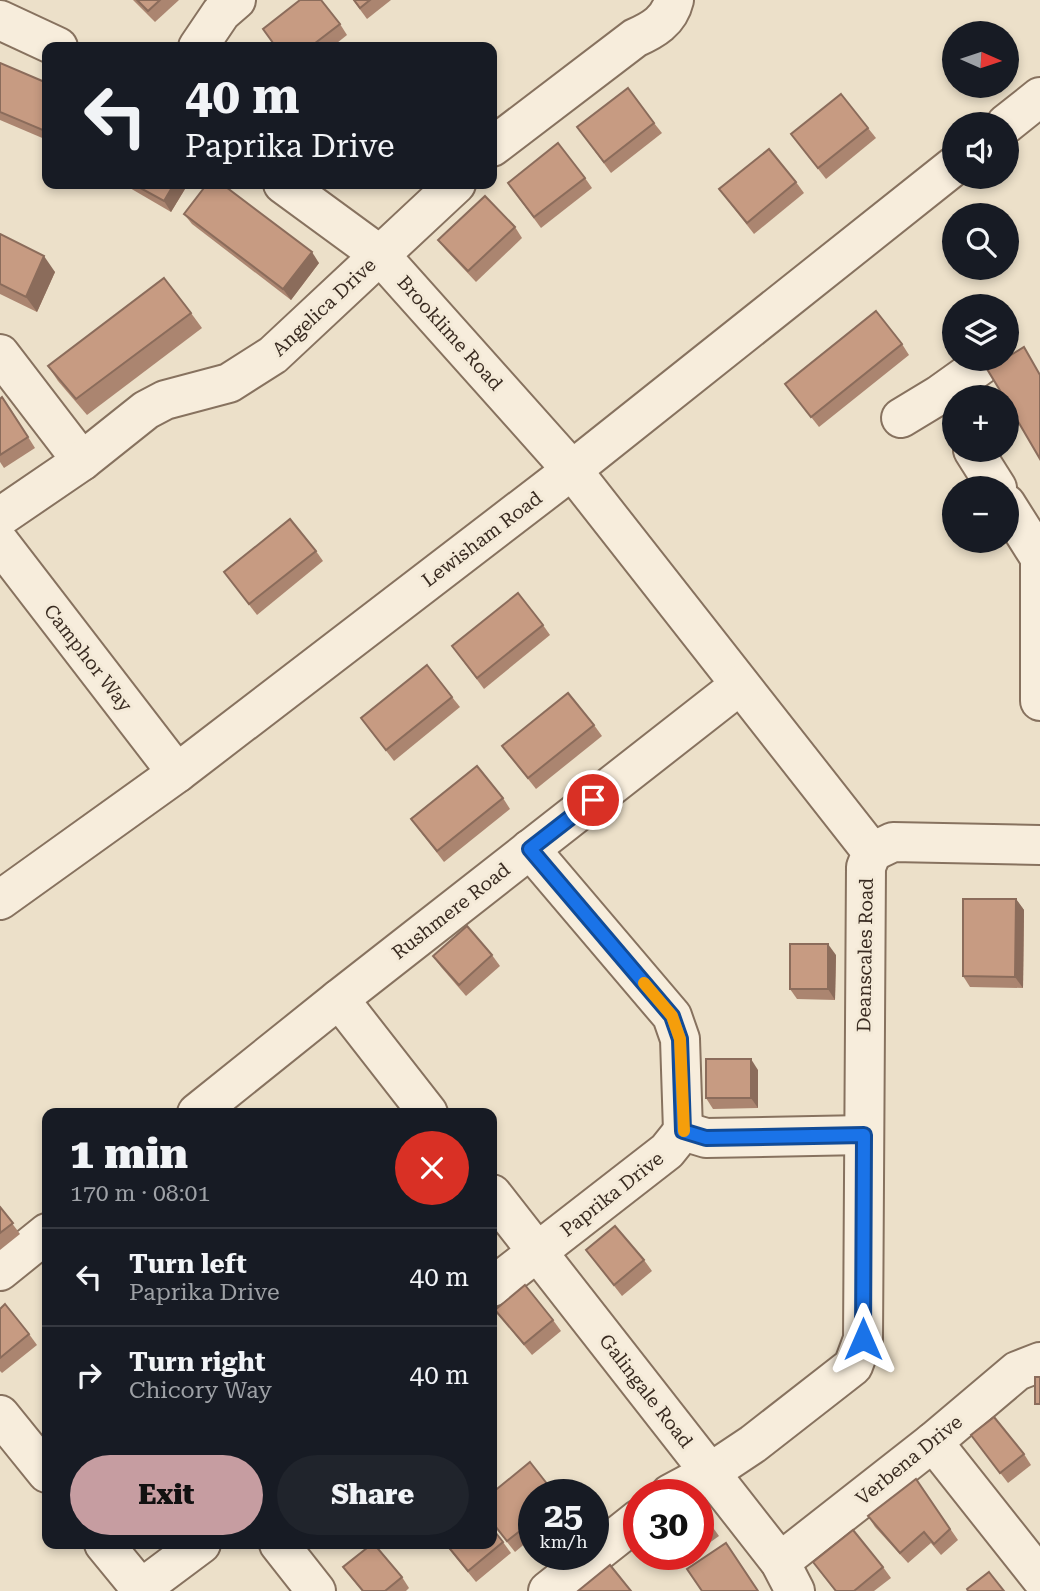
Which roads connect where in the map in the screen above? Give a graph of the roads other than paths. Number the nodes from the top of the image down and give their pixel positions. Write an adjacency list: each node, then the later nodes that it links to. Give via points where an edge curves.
1 (236, 0): 5 (street)
2 (674, 0): 8 (street, via 657,29 635,38)
3 (0, 20): 4 (street)
4 (47, 42)
5 (201, 42)
6 (1040, 97): 7 (street)
7 (1019, 114)
8 (497, 143)
9 (942, 176): 19 (street, Lewisham Road)
10 (290, 189): 12 (street, Brooklime Road)
11 (451, 189): 12 (street, Angelica Drive)
12 (380, 255): 18 (street, Angelica Drive, via 273,355 229,383 165,400 146,410); 19 (street, Brooklime Road)
13 (0, 354): 18 (street)
14 (976, 371): 15 (street)
15 (964, 385)
16 (942, 407): 17 (street)
17 (901, 418)
18 (82, 461): 20 (street, Angelica Drive)
19 (572, 470): 23 (street, Deanscales Road); 25 (street, Lewisham Road)
20 (0, 517)
21 (1019, 525): 24 (street, via 1040,558)
22 (0, 543): 25 (street, Camphor Way)
23 (740, 685): 27 (street, Rushmere Road); 28 (street, Deanscales Road)
24 (1040, 701)
25 (177, 773): 29 (street, Lewisham Road)
26 (1040, 845): 28 (street, via 893,842)
27 (530, 849): 30 (street, Rushmere Road); 33 (street, via 672,1016 680,1039)
28 (872, 852): 34 (street, Deanscales Road, via 866,867)
29 (0, 900)
30 (339, 999): 31 (street, Rushmere Road); 32 (street)
31 (203, 1108)
32 (424, 1108)
33 (683, 1131): 34 (street, via 706,1138); 37 (street, Paprika Drive, via 667,1152)
34 (864, 1135): 44 (street, Deanscales Road, via 863,1339 853,1366)
35 (497, 1200): 37 (street, Galingale Road)
36 (42, 1237): 38 (street)
37 (537, 1252): 39 (street, Paprika Drive); 44 (street, Galingale Road)
38 (0, 1271)
39 (497, 1283)
40 (1040, 1362): 42 (street, Verbena Drive, via 1017,1371)
41 (0, 1415): 43 (street)
42 (933, 1442): 50 (street, Verbena Drive); 51 (street)
43 (42, 1467)
44 (711, 1472): 45 (street, Deanscales Road); 50 (street, Galingale Road)
45 (698, 1479)
46 (623, 1532): 54 (street)
47 (108, 1549): 52 (street)
48 (194, 1549): 52 (street)
49 (283, 1549): 53 (street)
50 (788, 1576)
51 (1040, 1577)
52 (139, 1590)
53 (316, 1591)
54 (548, 1591)

